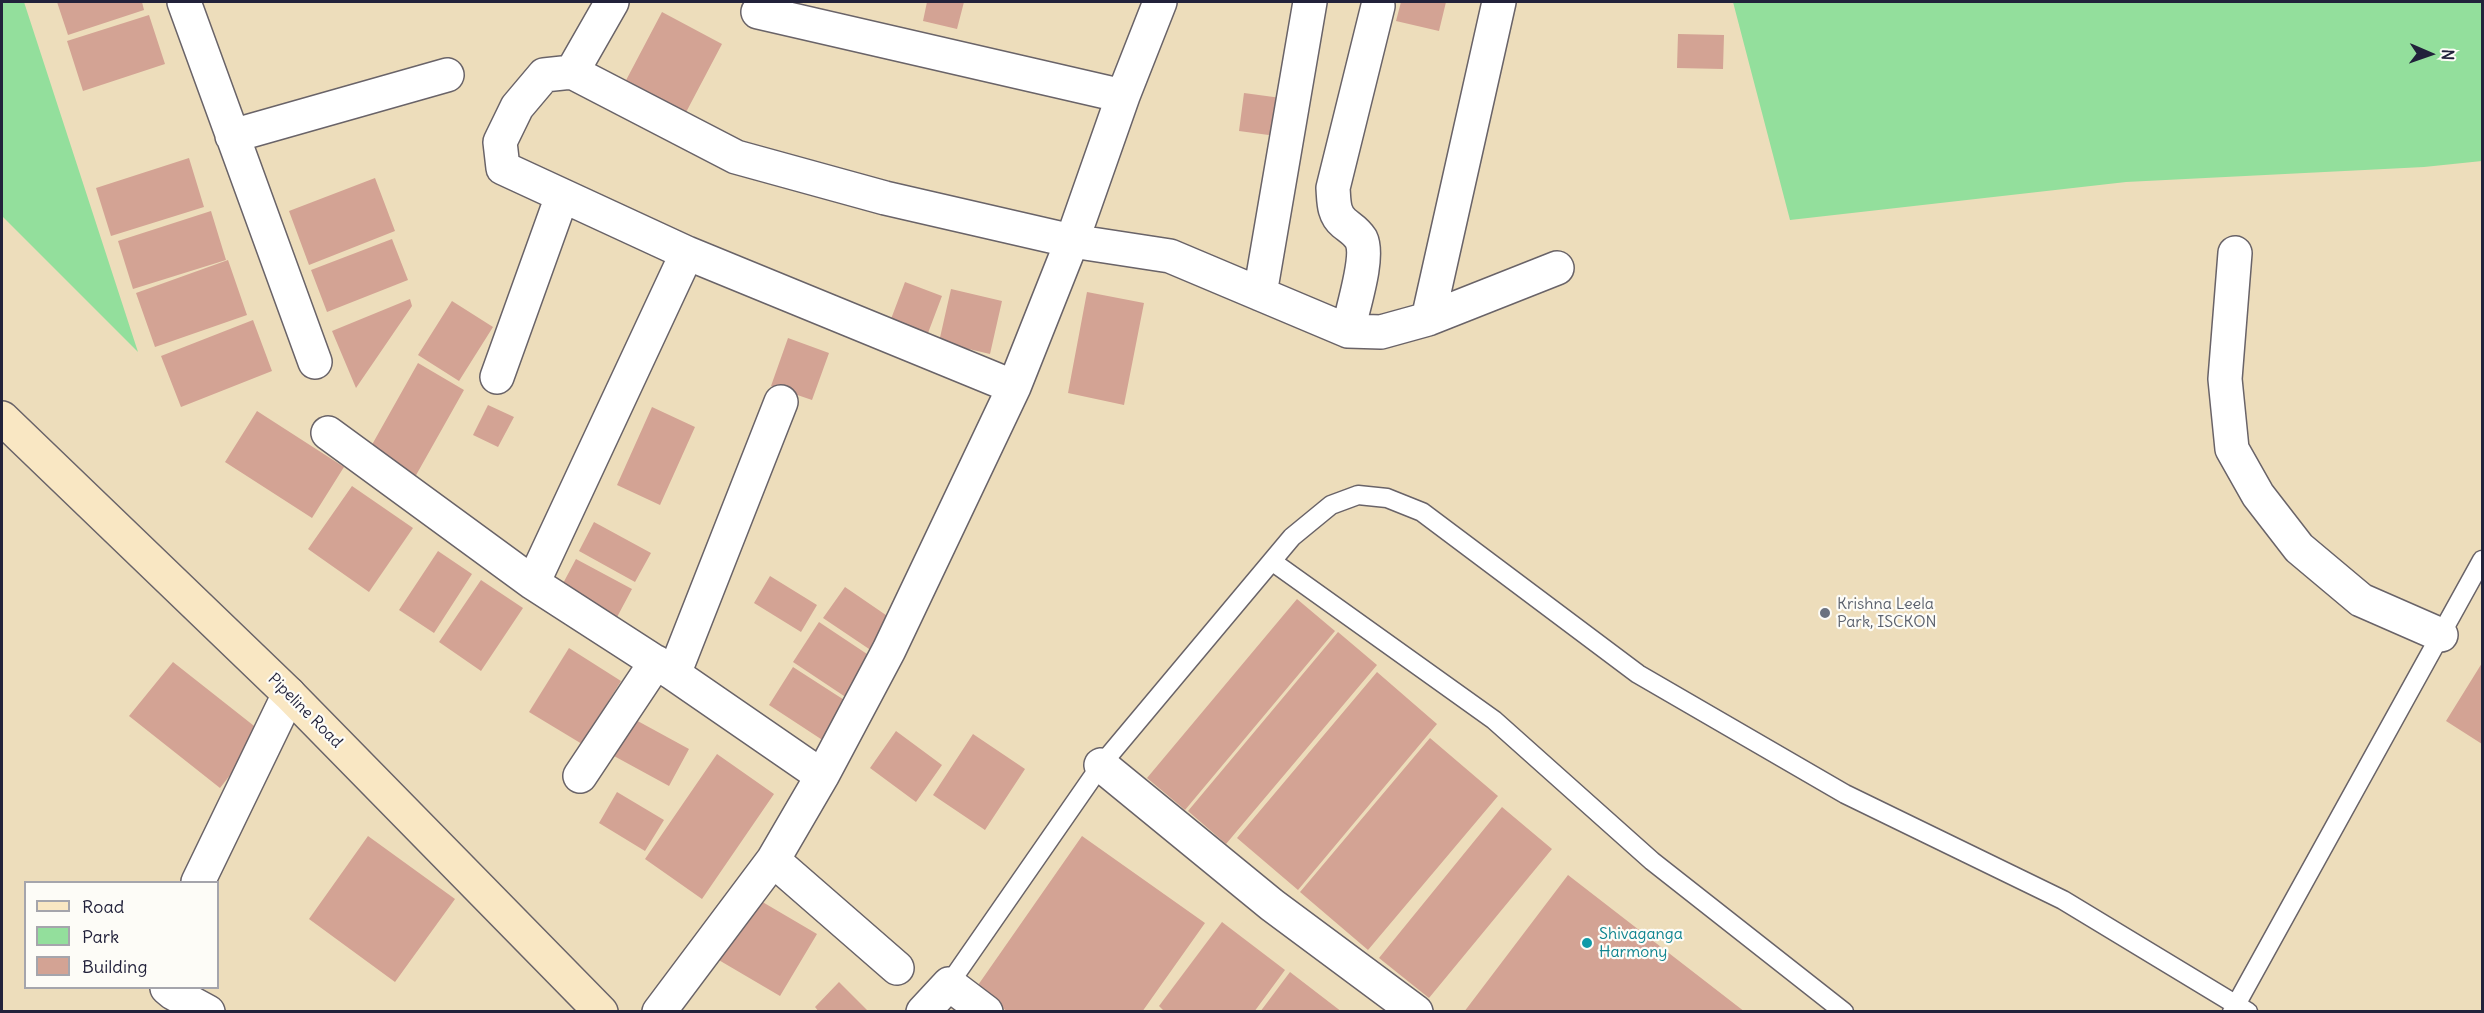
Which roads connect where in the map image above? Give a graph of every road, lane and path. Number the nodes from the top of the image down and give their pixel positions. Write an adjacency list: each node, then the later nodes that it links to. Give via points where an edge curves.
1 (184, 2): 11 (street)
2 (612, 2): 8 (street)
3 (1160, 2): 10 (street)
4 (1310, 2): 17 (street)
5 (1499, 2): 18 (street)
6 (1378, 6): 19 (street, via 1333,188 1334,209 1362,241 1364,256)
7 (758, 12): 10 (street)
8 (572, 72): 12 (street, via 544,75 517,107 500,142 503,168); 13 (street, via 736,157 885,198)
9 (447, 75): 11 (street)
10 (1123, 96): 13 (street)
11 (232, 136): 20 (street)
12 (562, 196): 14 (street); 21 (street)
13 (1072, 241): 17 (street, via 1170,256); 22 (street)
14 (687, 253): 22 (street); 28 (street)
15 (2235, 253): 29 (street, via 2225,379 2232,449 2258,495 2300,548 2361,600)
16 (1557, 268): 18 (street)
17 (1260, 294): 19 (street)
18 (1428, 319): 19 (street, via 1381,332)
19 (1348, 331)
20 (315, 362)
21 (497, 377)
22 (1014, 387): 33 (street, via 889,650)
23 (781, 402): 30 (street)
24 (2, 418): 31 (street, Pipeline Road)
25 (328, 433): 28 (street)
26 (2482, 560): 29 (lane)
27 (1273, 562): 32 (lane); 40 (lane, via 1292,537 1331,505 1358,495 1387,498 1422,512 1638,674 1845,794 2063,900); 47 (lane, via 1494,720 1652,861)
28 (533, 583): 30 (street)
29 (2441, 635): 40 (lane)
30 (665, 668): 33 (street); 34 (street)
31 (289, 694): 36 (street); 42 (street, Pipeline Road)
32 (1101, 765): 38 (lane); 46 (street, via 1272,905)
33 (822, 776): 35 (street)
34 (580, 777)
35 (773, 860): 37 (street); 43 (street)
36 (198, 881)
37 (897, 968)
38 (949, 984): 44 (street); 45 (street)
39 (169, 989): 41 (street)
40 (2238, 1009)
41 (208, 1011)
42 (601, 1011)
43 (659, 1011)
44 (923, 1011)
45 (986, 1011)
46 (1416, 1011)
47 (1844, 1011)

